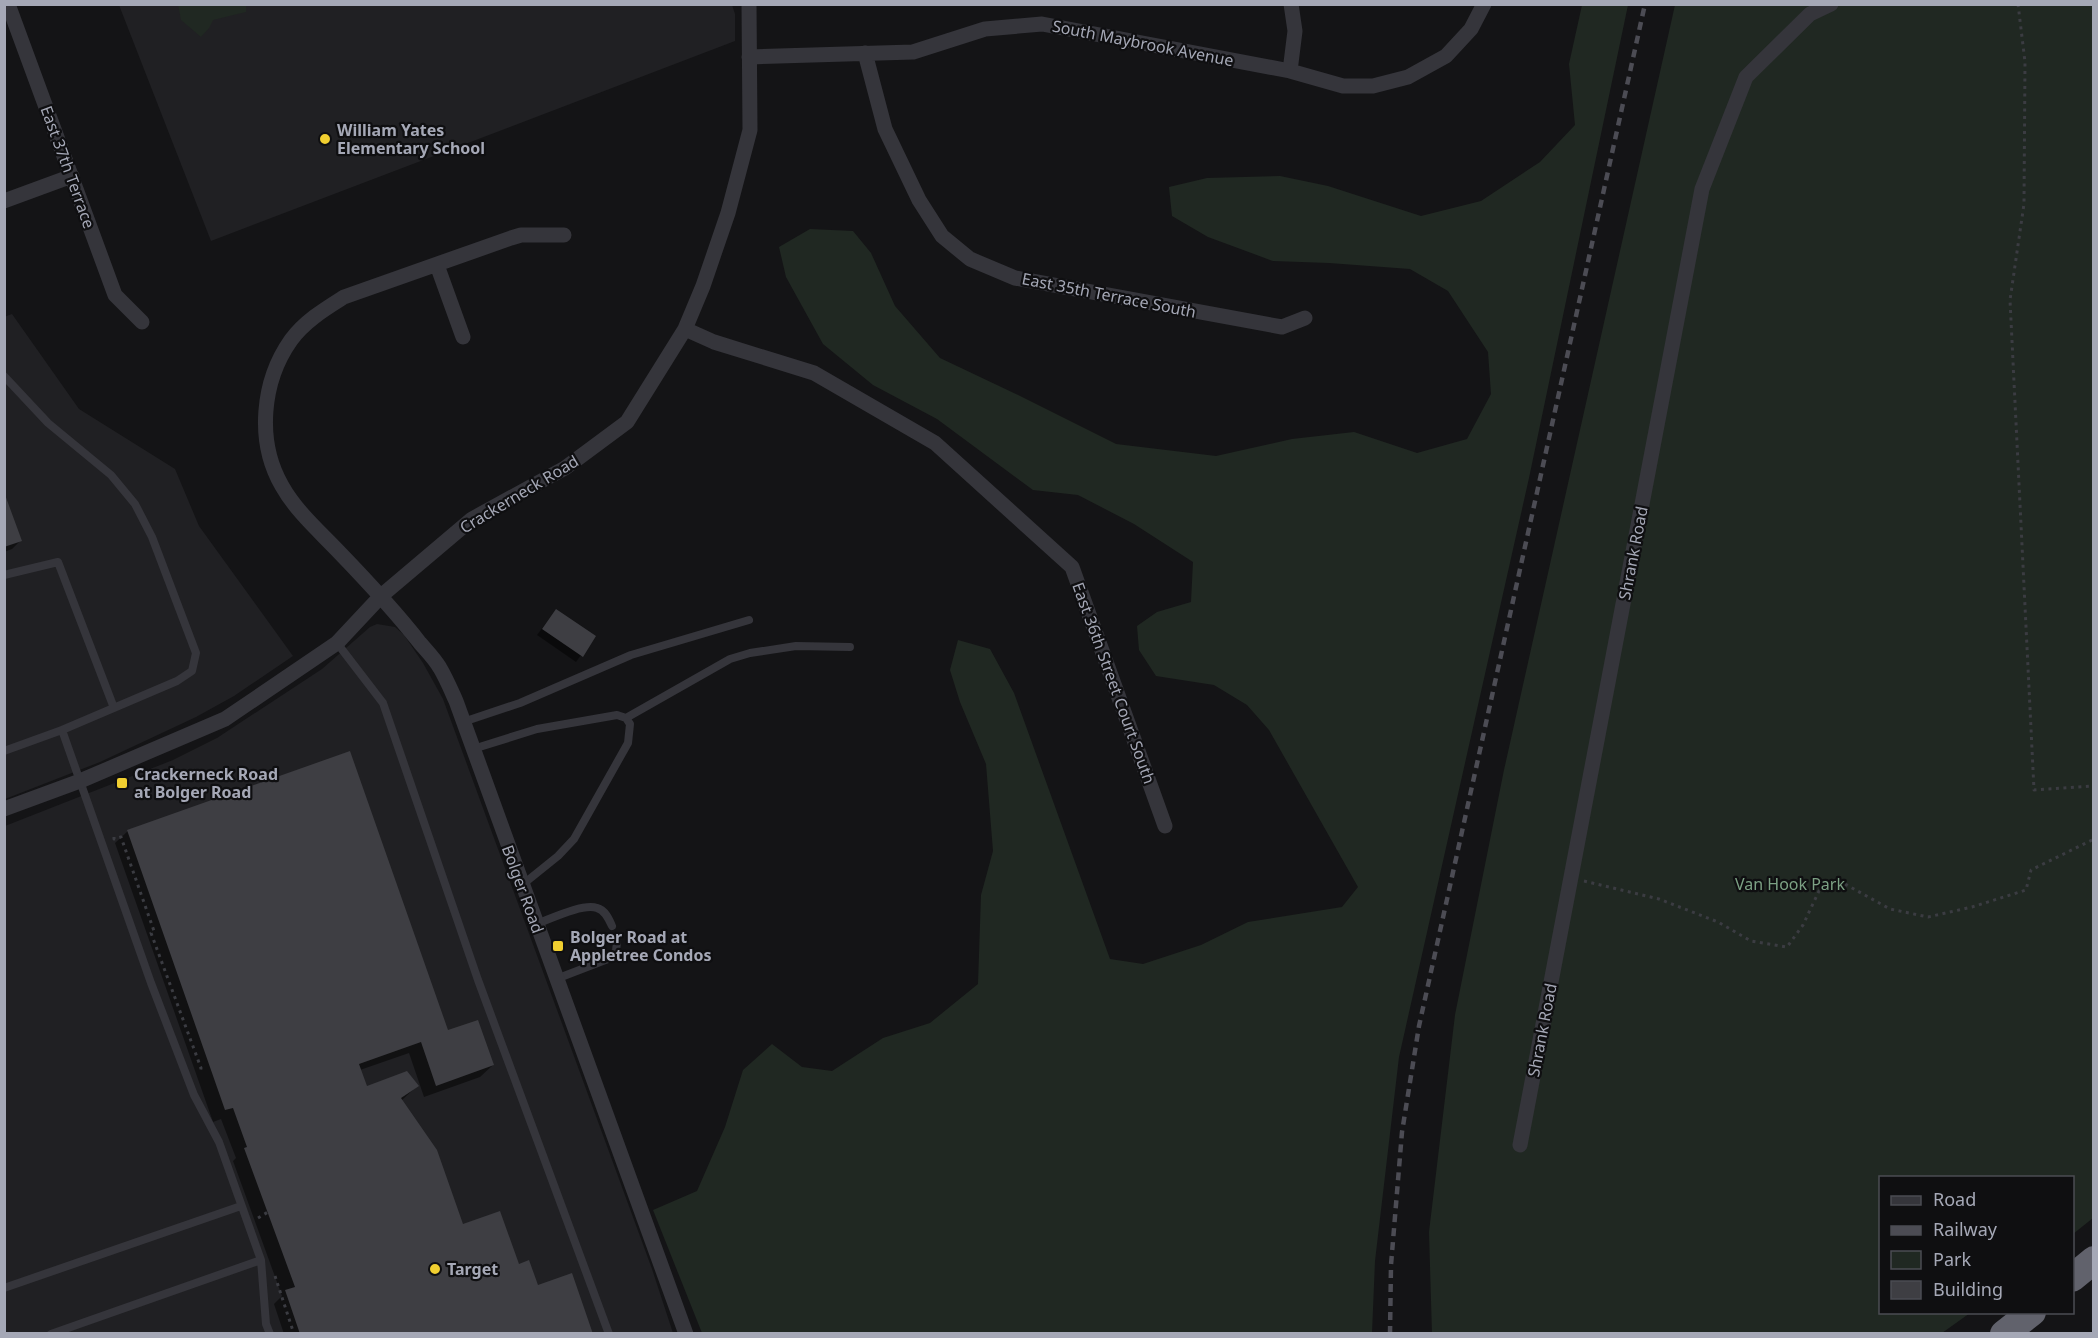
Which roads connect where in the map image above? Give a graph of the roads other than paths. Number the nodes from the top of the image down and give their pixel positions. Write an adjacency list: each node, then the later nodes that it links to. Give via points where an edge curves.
1 (8, 4): 9 (street, East 37th Terrace)
2 (749, 4): 7 (street, Crackerneck Road)
3 (1291, 4): 8 (street, via 1295,31)
4 (1484, 4): 8 (street, South Maybrook Avenue, via 1471,29 1446,56 1408,77 1373,86 1343,86)
5 (1832, 4): 37 (street, Shrank Road, via 1810,14 1746,77 1702,189)
6 (865, 53): 7 (street, South Maybrook Avenue); 8 (street, South Maybrook Avenue, via 913,52 985,29 1042,24); 13 (street, East 35th Terrace South, via 885,129 919,200 942,236 969,259 1016,278 1282,327)
7 (749, 57): 15 (street, Crackerneck Road, via 750,130 728,213)
8 (1290, 71)
9 (72, 176): 10 (street); 14 (street, East 37th Terrace, via 115,295)
10 (4, 201)
11 (564, 235): 12 (street, Bolger Road, via 521,235)
12 (437, 265): 16 (street); 19 (street, Bolger Road, via 344,297 322,311 292,338 268,386 267,442 281,485 296,507)
13 (1305, 318)
14 (142, 322)
15 (685, 329): 19 (street, Crackerneck Road, via 627,422 565,468 472,519); 31 (street, East 36th Street Court South, via 814,373 935,443 1072,567)
16 (463, 337)
17 (4, 376): 23 (lane, via 48,423 111,475 135,504 152,537 196,653 192,671)
18 (4, 575): 23 (lane, via 58,562)
19 (381, 596): 21 (street, Crackerneck Road); 25 (street, Bolger Road, via 440,668)
20 (749, 620): 25 (lane, via 631,655 520,703)
21 (337, 643): 29 (street, Crackerneck Road, via 225,719); 46 (lane, via 383,703 478,980)
22 (850, 647): 24 (lane, via 796,646 730,658)
23 (114, 708): 26 (lane)
24 (626, 718): 27 (lane, via 617,715 537,729); 32 (lane, via 630,724 628,743 574,839)
25 (463, 722): 27 (street, Bolger Road)
26 (62, 730): 28 (lane); 29 (lane)
27 (473, 749): 32 (street, Bolger Road)
28 (4, 751)
29 (80, 781): 30 (street, Crackerneck Road); 38 (lane, via 184,1069 219,1142)
30 (4, 809)
31 (1165, 826)
32 (522, 885): 33 (street, Bolger Road)
33 (536, 924): 34 (lane, via 584,907 598,908); 36 (street, Bolger Road)
34 (612, 926)
35 (617, 942): 36 (lane, via 616,951 608,959)
36 (556, 979): 47 (street, Bolger Road)
37 (1520, 1145)
38 (242, 1206): 39 (lane); 42 (lane)
39 (261, 1260): 44 (lane); 45 (lane)
40 (2094, 1260): 41 (highway)
41 (2074, 1277)
42 (4, 1288)
43 (2029, 1314): 48 (highway)
44 (51, 1334)
45 (270, 1334)
46 (609, 1334)
47 (686, 1334)
48 (2004, 1334)

